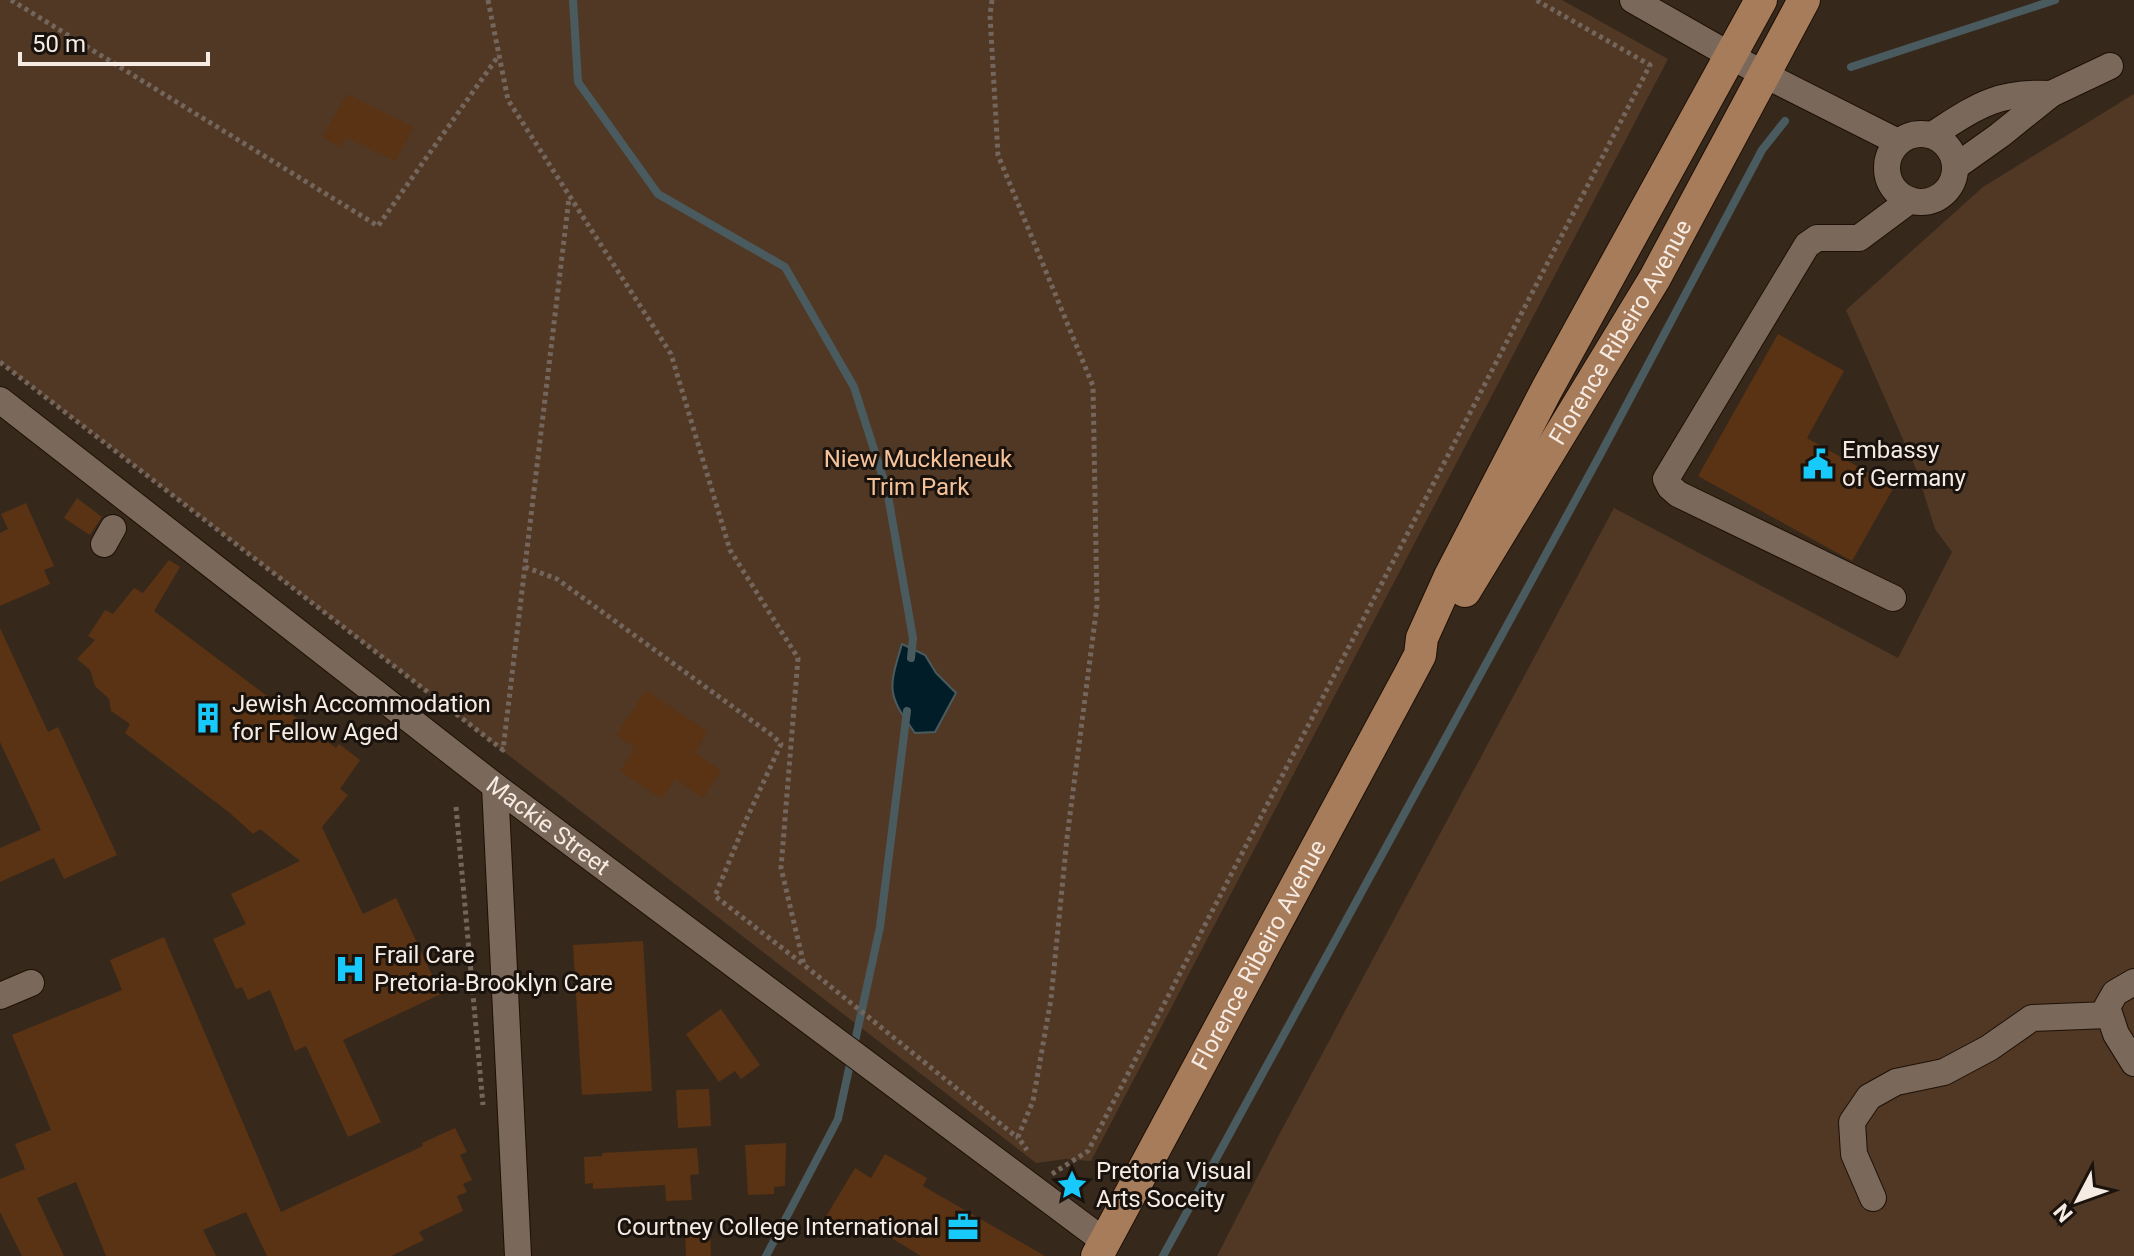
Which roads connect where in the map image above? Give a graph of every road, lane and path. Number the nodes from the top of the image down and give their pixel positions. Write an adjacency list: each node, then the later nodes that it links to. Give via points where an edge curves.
1 (11, 0): 8 (path, via 378,226)
2 (488, 0): 8 (path)
3 (992, 0): 32 (path, via 998,155 1093,386 1097,605 1051,999 1033,1101)
4 (1536, 0): 35 (path, via 1650,65 1088,1151)
5 (1633, 0): 9 (street)
6 (1761, 0): 9 (main road, Florence Ribeiro Avenue)
7 (1804, 0): 11 (main road, Florence Ribeiro Avenue)
8 (499, 55): 16 (path, via 508,100)
9 (1731, 55): 11 (street); 22 (main road, Florence Ribeiro Avenue, via 1540,402 1450,576 1422,638)
10 (2110, 66): 12 (street)
11 (1763, 74): 14 (street); 22 (main road, Florence Ribeiro Avenue, via 1655,278 1455,609)
12 (2051, 94): 13 (street, via 2023,92 1986,101); 15 (street)
13 (1932, 135): 14 (street); 15 (street, via 1950,150)
14 (1898, 142): 17 (street, via 1887,162 1888,174 1899,194)
15 (1955, 167): 17 (street, via 1943,193 1933,200)
16 (569, 197): 20 (path); 25 (path, via 671,354 730,550 798,658 781,868)
17 (1910, 200): 21 (street, via 1859,238 1817,238 1807,245 1666,479 1678,494)
18 (0, 362): 20 (path, via 503,750)
19 (0, 400): 23 (street, Mackie Street)
20 (525, 567): 25 (path, via 564,584 781,744 715,896)
21 (1893, 598)
22 (1420, 655): 37 (main road, Florence Ribeiro Avenue)
23 (495, 786): 37 (street, Mackie Street); 38 (street)
24 (456, 807): 31 (path)
25 (804, 965): 32 (path)
26 (2134, 982): 29 (street, via 2109,1000)
27 (31, 983): 28 (street)
28 (0, 996)
29 (2108, 1015): 30 (street); 36 (street, via 2032,1018 1944,1072 1896,1082 1869,1097 1852,1122 1854,1154)
30 (2134, 1063)
31 (484, 1117)
32 (1018, 1137): 33 (path); 34 (path)
33 (1014, 1147)
34 (1032, 1158)
35 (1045, 1179)
36 (1873, 1198)
37 (1100, 1248)
38 (518, 1256)

